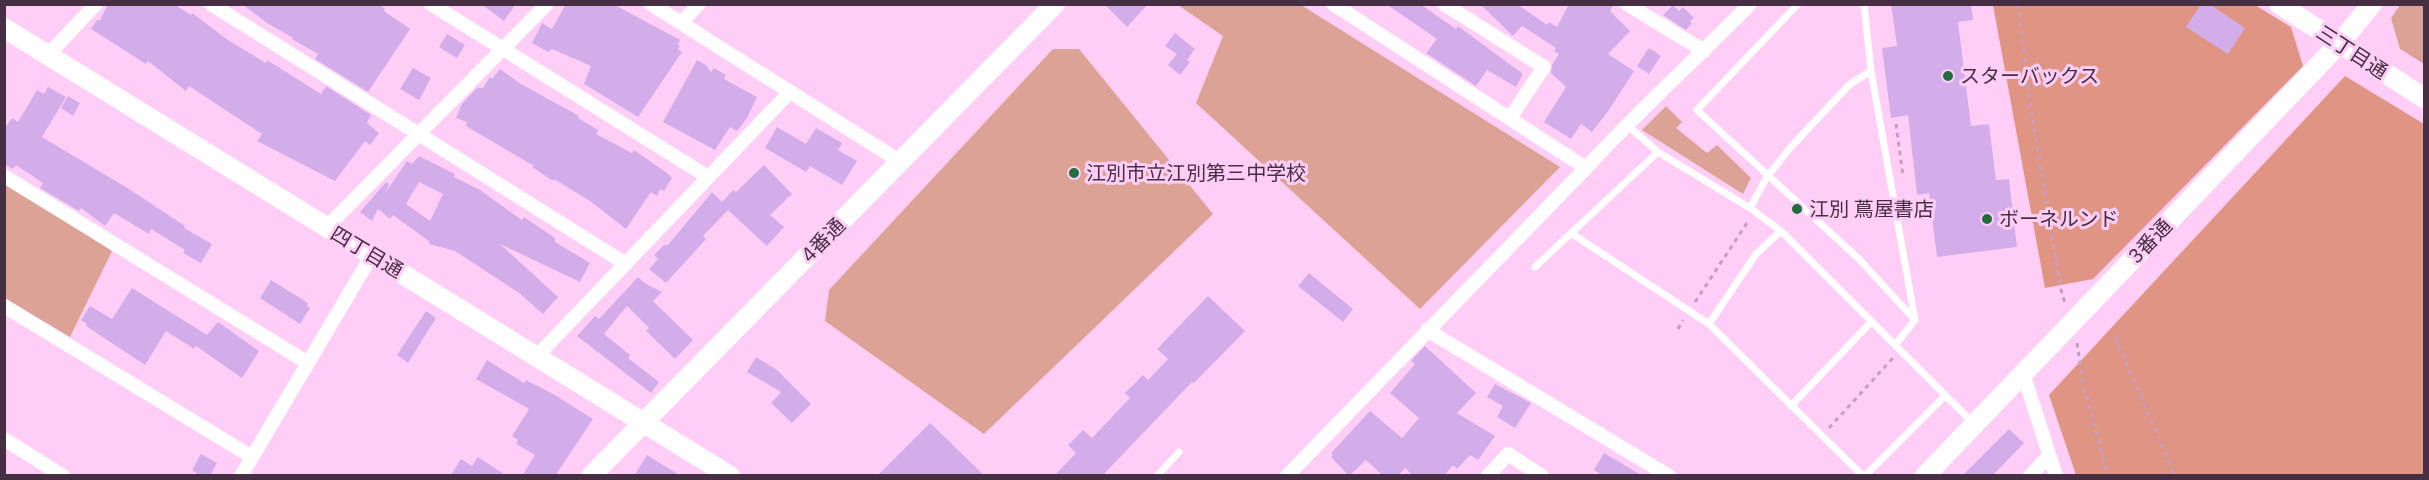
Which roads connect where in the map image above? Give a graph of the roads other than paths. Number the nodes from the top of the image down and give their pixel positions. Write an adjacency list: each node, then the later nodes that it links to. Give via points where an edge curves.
1 (96, 4): 21 (street)
2 (211, 4): 27 (street)
3 (431, 4): 19 (street)
4 (547, 4): 19 (street)
5 (651, 4): 16 (street)
6 (699, 4): 16 (street)
7 (1055, 4): 29 (street, 4番通)
8 (1333, 4): 25 (street)
9 (1444, 4): 25 (street, via 1544,67)
10 (1627, 4): 20 (street)
11 (1750, 4): 20 (street)
12 (1798, 4): 33 (lane, via 1696,110)
13 (1864, 4): 22 (lane)
14 (2279, 4): 18 (street, 三丁目通)
15 (2372, 4): 18 (street, 3番通)
16 (681, 23): 23 (street)
17 (4, 28): 21 (street, 四丁目通)
18 (2340, 43): 24 (street, 三丁目通); 49 (street, 3番通)
19 (504, 48): 27 (street); 32 (street)
20 (1704, 51): 26 (street)
21 (48, 55): 35 (street, 四丁目通)
22 (1871, 71): 33 (lane, via 1849,85); 42 (lane)
23 (790, 92): 29 (street); 32 (street)
24 (2424, 98)
25 (1510, 118): 30 (street)
26 (1626, 124): 28 (lane); 30 (street)
27 (420, 133): 35 (street); 39 (street)
28 (1658, 152): 34 (lane); 37 (lane)
29 (901, 162): 52 (street, 4番通)
30 (1586, 168): 45 (street)
31 (4, 176): 48 (street)
32 (708, 177): 39 (street)
33 (1767, 177): 34 (lane); 42 (lane, via 1859,259)
34 (1750, 208): 36 (lane)
35 (327, 227): 38 (street, 四丁目通)
36 (1781, 231): 43 (lane); 44 (lane, via 1756,254)
37 (1571, 233): 40 (lane); 44 (lane)
38 (372, 255): 47 (street, 四丁目通); 48 (street)
39 (626, 264): 47 (street)
40 (1535, 267)
41 (4, 306): 57 (street)
42 (1915, 320): 46 (lane)
43 (1872, 321): 46 (lane); 51 (lane)
44 (1709, 324): 51 (lane)
45 (1427, 330): 63 (street); 66 (street)
46 (1896, 344): 50 (lane)
47 (537, 356): 52 (street, 四丁目通)
48 (308, 363): 57 (street)
49 (2023, 373): 53 (street, 3番通); 56 (street)
50 (1945, 396): 53 (lane); 67 (lane)
51 (1791, 406): 67 (lane)
52 (644, 422): 60 (street, 4番通); 61 (street, 四丁目通)
53 (1975, 424): 68 (street, 3番通)
54 (4, 439): 58 (street)
55 (1179, 453): 62 (lane)
56 (2049, 456): 69 (street); 70 (street)
57 (252, 457): 59 (street)
58 (63, 476)
59 (241, 476)
60 (591, 476)
61 (730, 476)
62 (1157, 476)
63 (1287, 476)
64 (1488, 476): 65 (street, via 1508,454)
65 (1542, 476)
66 (1669, 476)
67 (1864, 476)
68 (1924, 476)
69 (2030, 476)
70 (2056, 476)

